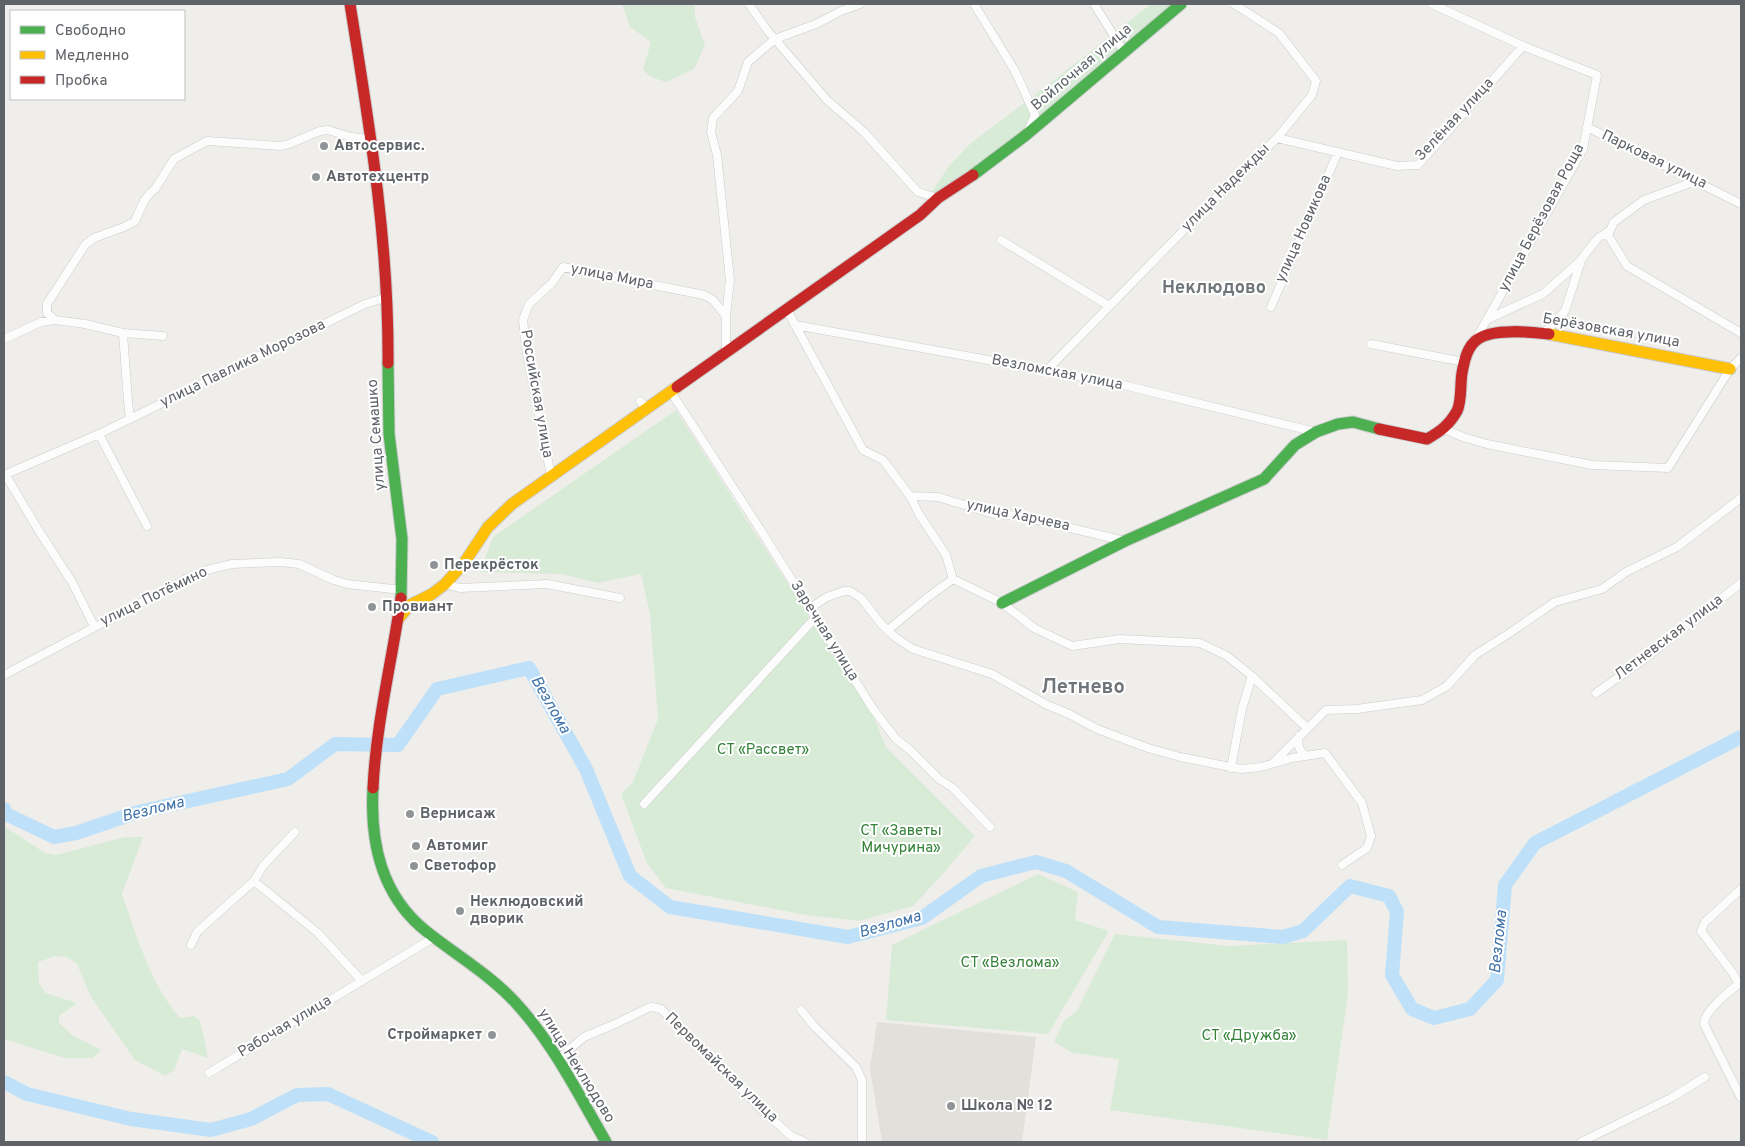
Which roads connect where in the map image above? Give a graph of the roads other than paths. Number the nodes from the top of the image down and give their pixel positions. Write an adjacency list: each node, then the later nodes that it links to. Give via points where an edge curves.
1 (350, 4): 15 (street, улица Семашко)
2 (749, 4): 9 (street)
3 (860, 4): 9 (street)
4 (974, 4): 13 (street, via 1015,70 1035,115)
5 (1094, 4): 11 (street)
6 (1181, 4): 11 (street, Войлочная улица)
7 (1234, 4): 14 (street, улица Надежды, via 1279,33 1316,82 1312,96)
8 (1432, 4): 10 (street)
9 (775, 39): 18 (street, via 827,100 864,132 918,192); 29 (street, via 748,62 738,91 713,118 711,126 730,280)
10 (1522, 46): 12 (street, улица Берёзовая Роща, via 1597,75); 16 (street, Зелёная улица, via 1418,165 1398,166)
11 (1124, 52): 13 (street, Войлочная улица)
12 (1587, 127): 17 (street, Парковая улица); 30 (street, улица Берёзовая Роща, via 1583,149)
13 (1026, 136): 18 (street, Войлочная улица)
14 (1277, 138): 16 (street, Зелёная улица); 25 (street, улица Надежды)
15 (370, 139): 24 (street, улица Семашко); 27 (street, via 328,130 280,146 207,141 174,159 144,201 135,221 85,244 50,297)
16 (1338, 152): 26 (street, улица Новикова)
17 (1696, 181): 19 (street, Парковая улица); 20 (street, via 1644,200 1614,222)
18 (938, 198): 28 (street, Войлочная улица, via 920,215)
19 (1741, 204)
20 (1610, 230): 22 (street, via 1598,238); 34 (street, via 1608,235 1627,266)
21 (1001, 240): 25 (street)
22 (1582, 259): 30 (street, via 1543,294); 36 (street, via 1564,311)
23 (563, 267): 29 (street, улица Мира, via 704,295 713,300); 52 (street, Российская улица, via 552,283 529,304 523,320)
24 (388, 297): 47 (street, улица Павлика Морозова, via 366,304); 60 (street, улица Семашко, via 388,416 403,555)
25 (1109, 306): 45 (street, улица Надежды)
26 (1270, 306)
27 (46, 309): 31 (street); 32 (street)
28 (787, 310): 33 (street); 41 (street, Войлочная улица)
29 (726, 316): 41 (street)
30 (1488, 319): 40 (street, улица Берёзовая Роща)
31 (55, 320): 32 (street); 35 (street)
32 (41, 322): 38 (street)
33 (795, 325): 45 (street, Везломская улица); 53 (street, via 863,450 883,460)
34 (1741, 332)
35 (123, 333): 37 (street); 47 (street)
36 (1544, 333): 40 (street, Берёзовская улица, via 1495,333 1477,339); 44 (street, Берёзовская улица)
37 (163, 336)
38 (4, 339)
39 (1371, 344): 43 (street)
40 (1473, 345): 43 (street)
41 (726, 353): 46 (street, Войлочная улица)
42 (1741, 358): 44 (street)
43 (1464, 362): 48 (street, via 1458,409)
44 (1730, 369): 48 (street, via 1668,468 1592,465 1487,444)
45 (1046, 370): 49 (street, Везломская улица, via 1115,383)
46 (671, 392): 52 (street, Войлочная улица, via 643,405); 64 (street, Заречная улица)
47 (130, 419): 50 (street, улица Павлика Морозова)
48 (1444, 430): 49 (street, via 1427,439 1353,422)
49 (1316, 432): 56 (street, via 1295,445 1264,478)
50 (99, 434): 51 (street, улица Павлика Морозова); 55 (street)
51 (4, 474): 67 (street, via 72,582)
52 (551, 476): 59 (street, Войлочная улица, via 498,515)
53 (910, 496): 56 (street, улица Харчева, via 938,497 994,514 1020,516); 57 (street, via 946,555)
54 (1741, 498): 72 (street, via 1677,547 1626,572 1602,589 1554,602 1475,655 1447,686 1422,700 1326,710)
55 (147, 526)
56 (1125, 541): 63 (street)
57 (953, 579): 63 (street); 68 (street)
58 (1741, 583): 71 (street, Летневская улица)
59 (445, 584): 61 (street, via 460,588 547,584); 62 (street, Войлочная улица)
60 (402, 590): 62 (street); 65 (street, улица Семашко); 67 (street, улица Потёмино, via 347,584 299,564 232,564 186,579)
61 (620, 598)
62 (417, 601): 65 (street, Войлочная улица)
63 (1002, 603): 70 (street, via 1034,628 1072,646 1120,640 1200,643 1227,656)
64 (810, 608): 66 (street, Заречная улица); 68 (street, via 827,597 850,591 861,598)
65 (399, 618): 76 (street, улица Семашко)
66 (815, 618): 78 (street); 79 (street, Заречная улица, via 896,739 953,788)
67 (94, 626): 69 (street, улица Потёмино)
68 (888, 630): 77 (street, via 913,649 992,674 1047,705 1127,742)
69 (4, 675)
70 (1252, 676): 72 (street); 77 (street)
71 (1596, 693)
72 (1307, 728): 73 (street)
73 (1299, 736): 74 (street, via 1299,749); 75 (street)
74 (1305, 756): 75 (street); 81 (street, via 1325,753 1362,803 1371,836 1366,848)
75 (1272, 764): 77 (street)
76 (374, 768): 84 (street, улица Неклюдово, via 376,839 387,882 400,906)
77 (1231, 768)
78 (644, 804)
79 (990, 827)
80 (295, 832): 82 (street, via 263,866)
81 (1342, 864)
82 (254, 881): 85 (street, via 197,932); 86 (street, via 318,933)
83 (1741, 889): 87 (street, via 1705,922 1701,932)
84 (434, 938): 86 (street, Рабочая улица); 89 (street, улица Неклюдово, via 481,971 517,1004)
85 (191, 945)
86 (362, 981): 90 (street, Рабочая улица)
87 (1740, 983): 92 (street, via 1710,1011 1704,1024)
88 (801, 1010): 95 (street, via 856,1067 862,1080)
89 (557, 1060): 93 (street, улица Неклюдово); 94 (street, Первомайская улица, via 584,1037 652,1007 661,1010 762,1110 792,1136)
90 (209, 1073)
91 (1704, 1077): 96 (street, via 1671,1098)
92 (1741, 1098)
93 (606, 1142)
94 (806, 1142)
95 (862, 1142)
96 (1581, 1142)

